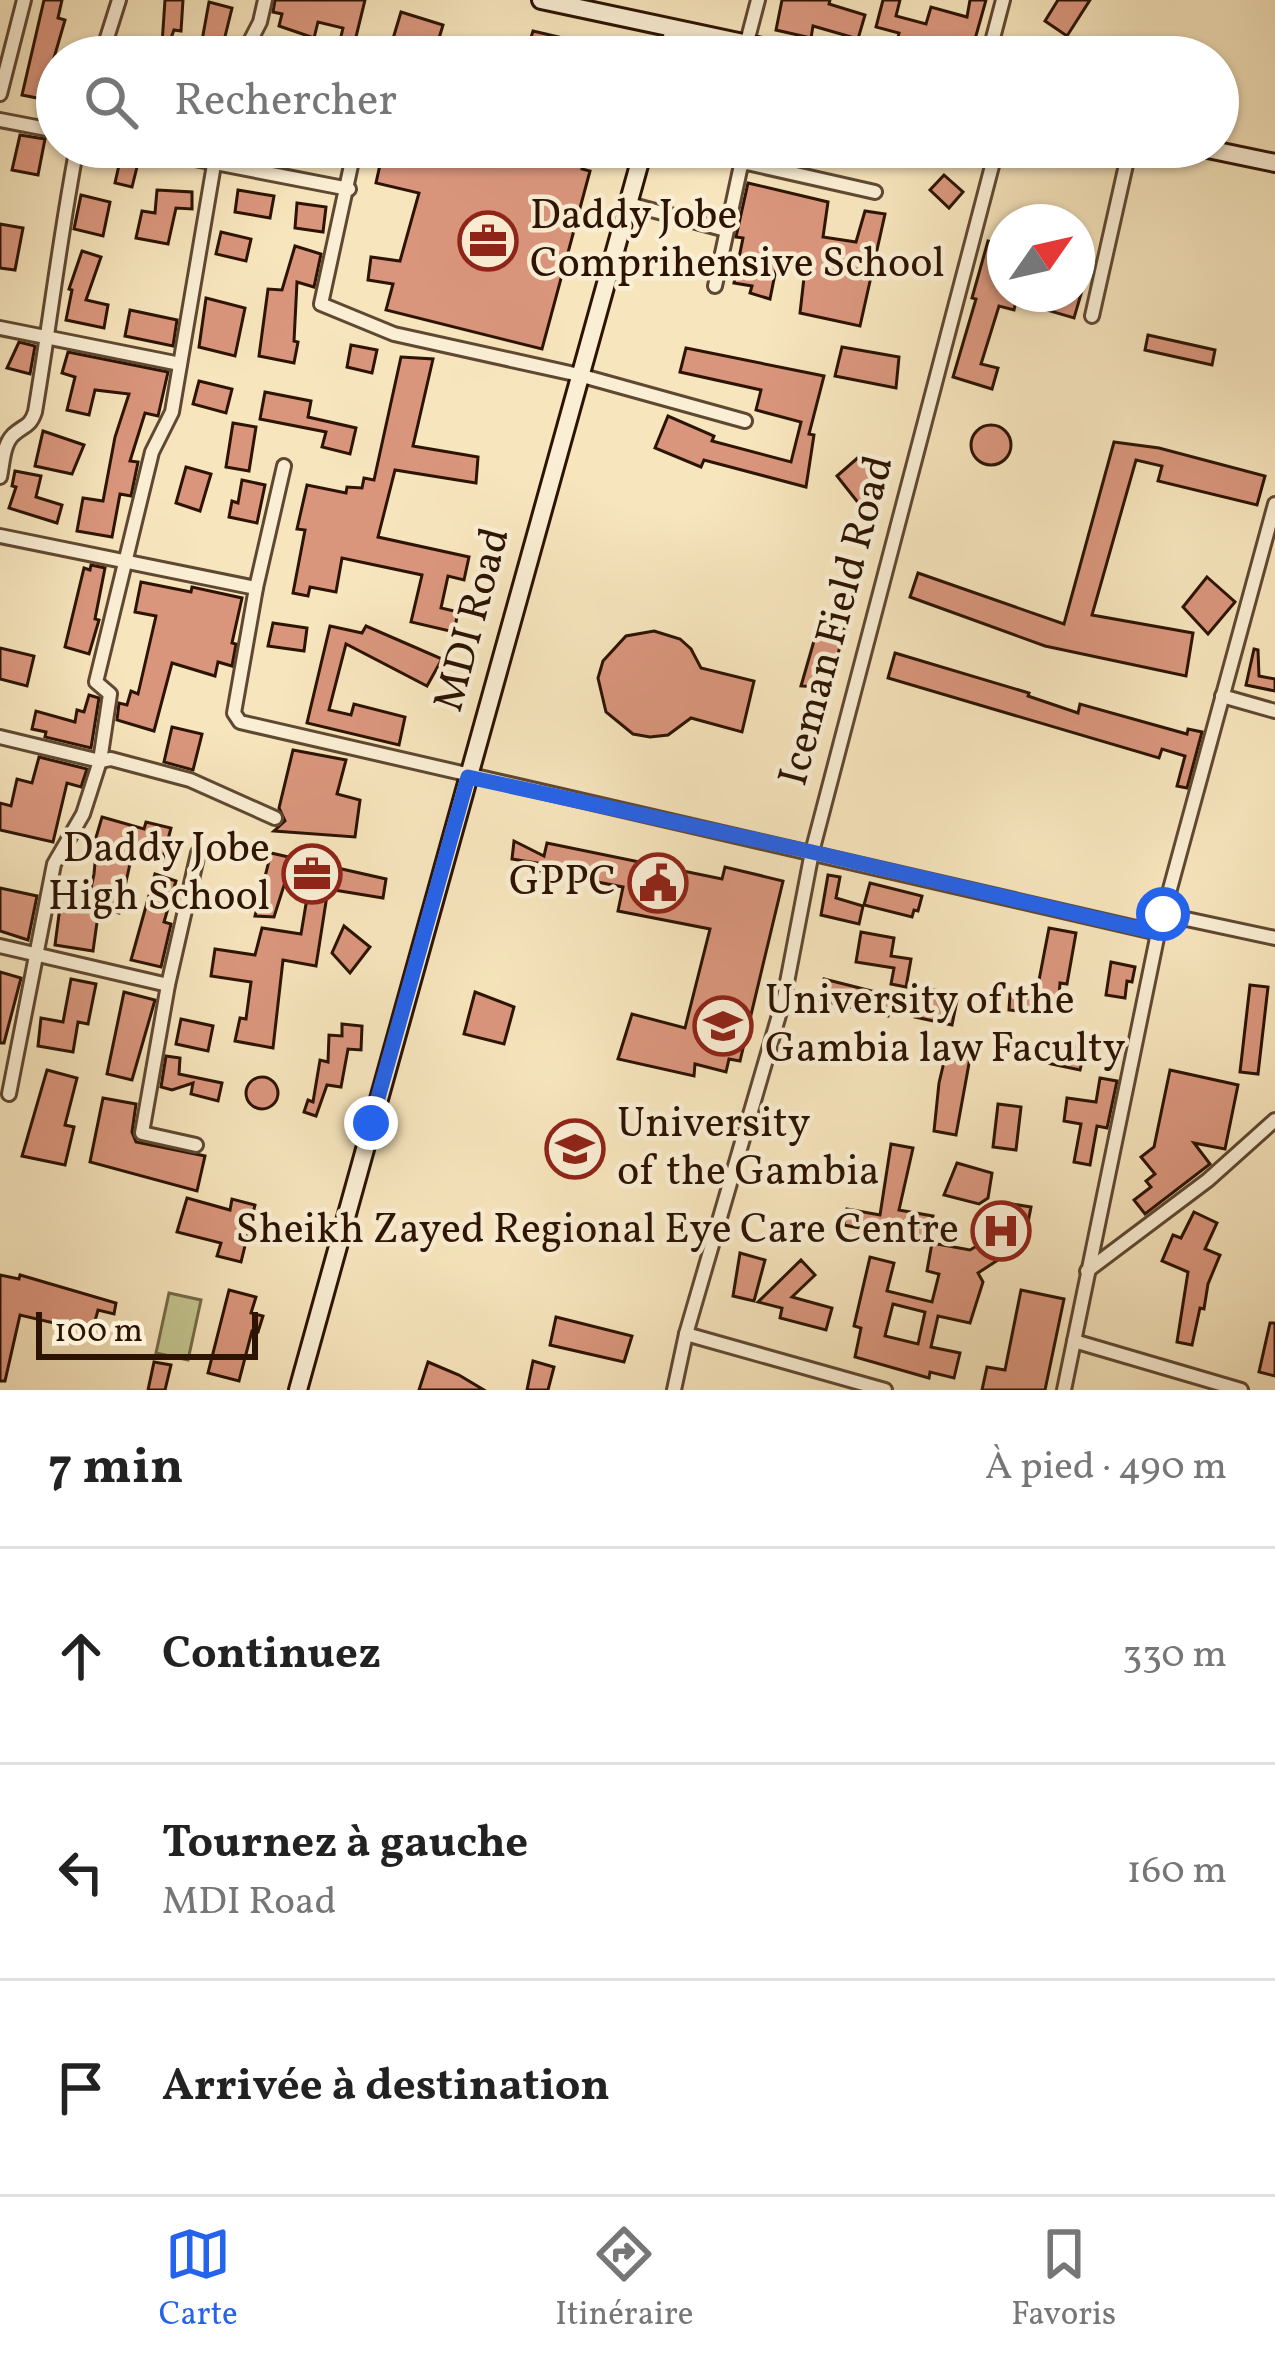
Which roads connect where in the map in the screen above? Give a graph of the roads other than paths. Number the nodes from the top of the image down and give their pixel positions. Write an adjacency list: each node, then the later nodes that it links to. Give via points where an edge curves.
1 (24, 0): 15 (street)
2 (119, 0): 9 (street)
3 (266, 0): 10 (street)
4 (541, 0): 7 (street)
5 (758, 0): 13 (street)
6 (1003, 0): 14 (street)
7 (592, 6): 8 (street)
8 (674, 29): 11 (street); 12 (street)
9 (107, 36)
10 (251, 36)
11 (672, 36)
12 (714, 36)
13 (749, 36)
14 (994, 36)
15 (0, 94)
16 (0, 120): 17 (street)
17 (36, 127)
18 (1239, 156): 19 (street)
19 (1275, 164)
20 (73, 168): 36 (street)
21 (211, 168): 37 (street)
22 (238, 168): 29 (street)
23 (352, 168): 29 (street)
24 (638, 168): 31 (street, MDI Road)
25 (738, 168): 32 (street)
26 (769, 168): 30 (street)
27 (991, 168): 53 (street, Iceman Field Road)
28 (1125, 168): 34 (street)
29 (349, 189): 38 (street, via 321,304 394,334)
30 (875, 192)
31 (629, 204): 32 (street); 38 (street, MDI Road)
32 (726, 230): 33 (street)
33 (715, 286)
34 (1092, 316)
35 (0, 328): 36 (street)
36 (48, 336): 37 (street); 41 (street, via 32,422 6,446)
37 (180, 364): 45 (street)
38 (579, 375): 39 (street); 51 (street, MDI Road)
39 (746, 421)
40 (284, 466): 46 (street)
41 (0, 477)
42 (1275, 504): 44 (street)
43 (0, 536): 45 (street)
44 (1271, 537): 47 (street)
45 (126, 560): 46 (street); 50 (street, via 96,682 110,694)
46 (256, 588): 51 (street, via 234,713 240,722)
47 (1222, 696): 48 (street); 55 (street)
48 (1275, 711)
49 (0, 737): 50 (street)
50 (100, 761): 52 (street, via 190,780); 59 (street, via 83,814 54,864)
51 (468, 777): 53 (street); 68 (street, MDI Road)
52 (275, 818)
53 (812, 852): 56 (street); 65 (street, Iceman Field Road, via 784,998)
54 (198, 853): 60 (street)
55 (1163, 914): 56 (street); 57 (street)
56 (1158, 933): 64 (street)
57 (1275, 938)
58 (0, 946): 59 (street)
59 (36, 956): 60 (street); 61 (street)
60 (168, 985): 63 (street, via 142,1133)
61 (10, 1094)
62 (1275, 1120): 64 (street)
63 (196, 1145)
64 (1087, 1270): 66 (street)
65 (686, 1334): 69 (street, Iceman Field Road); 70 (street)
66 (1074, 1341): 67 (street); 71 (street)
67 (1235, 1389)
68 (298, 1390)
69 (674, 1390)
70 (885, 1390)
71 (1064, 1390)

